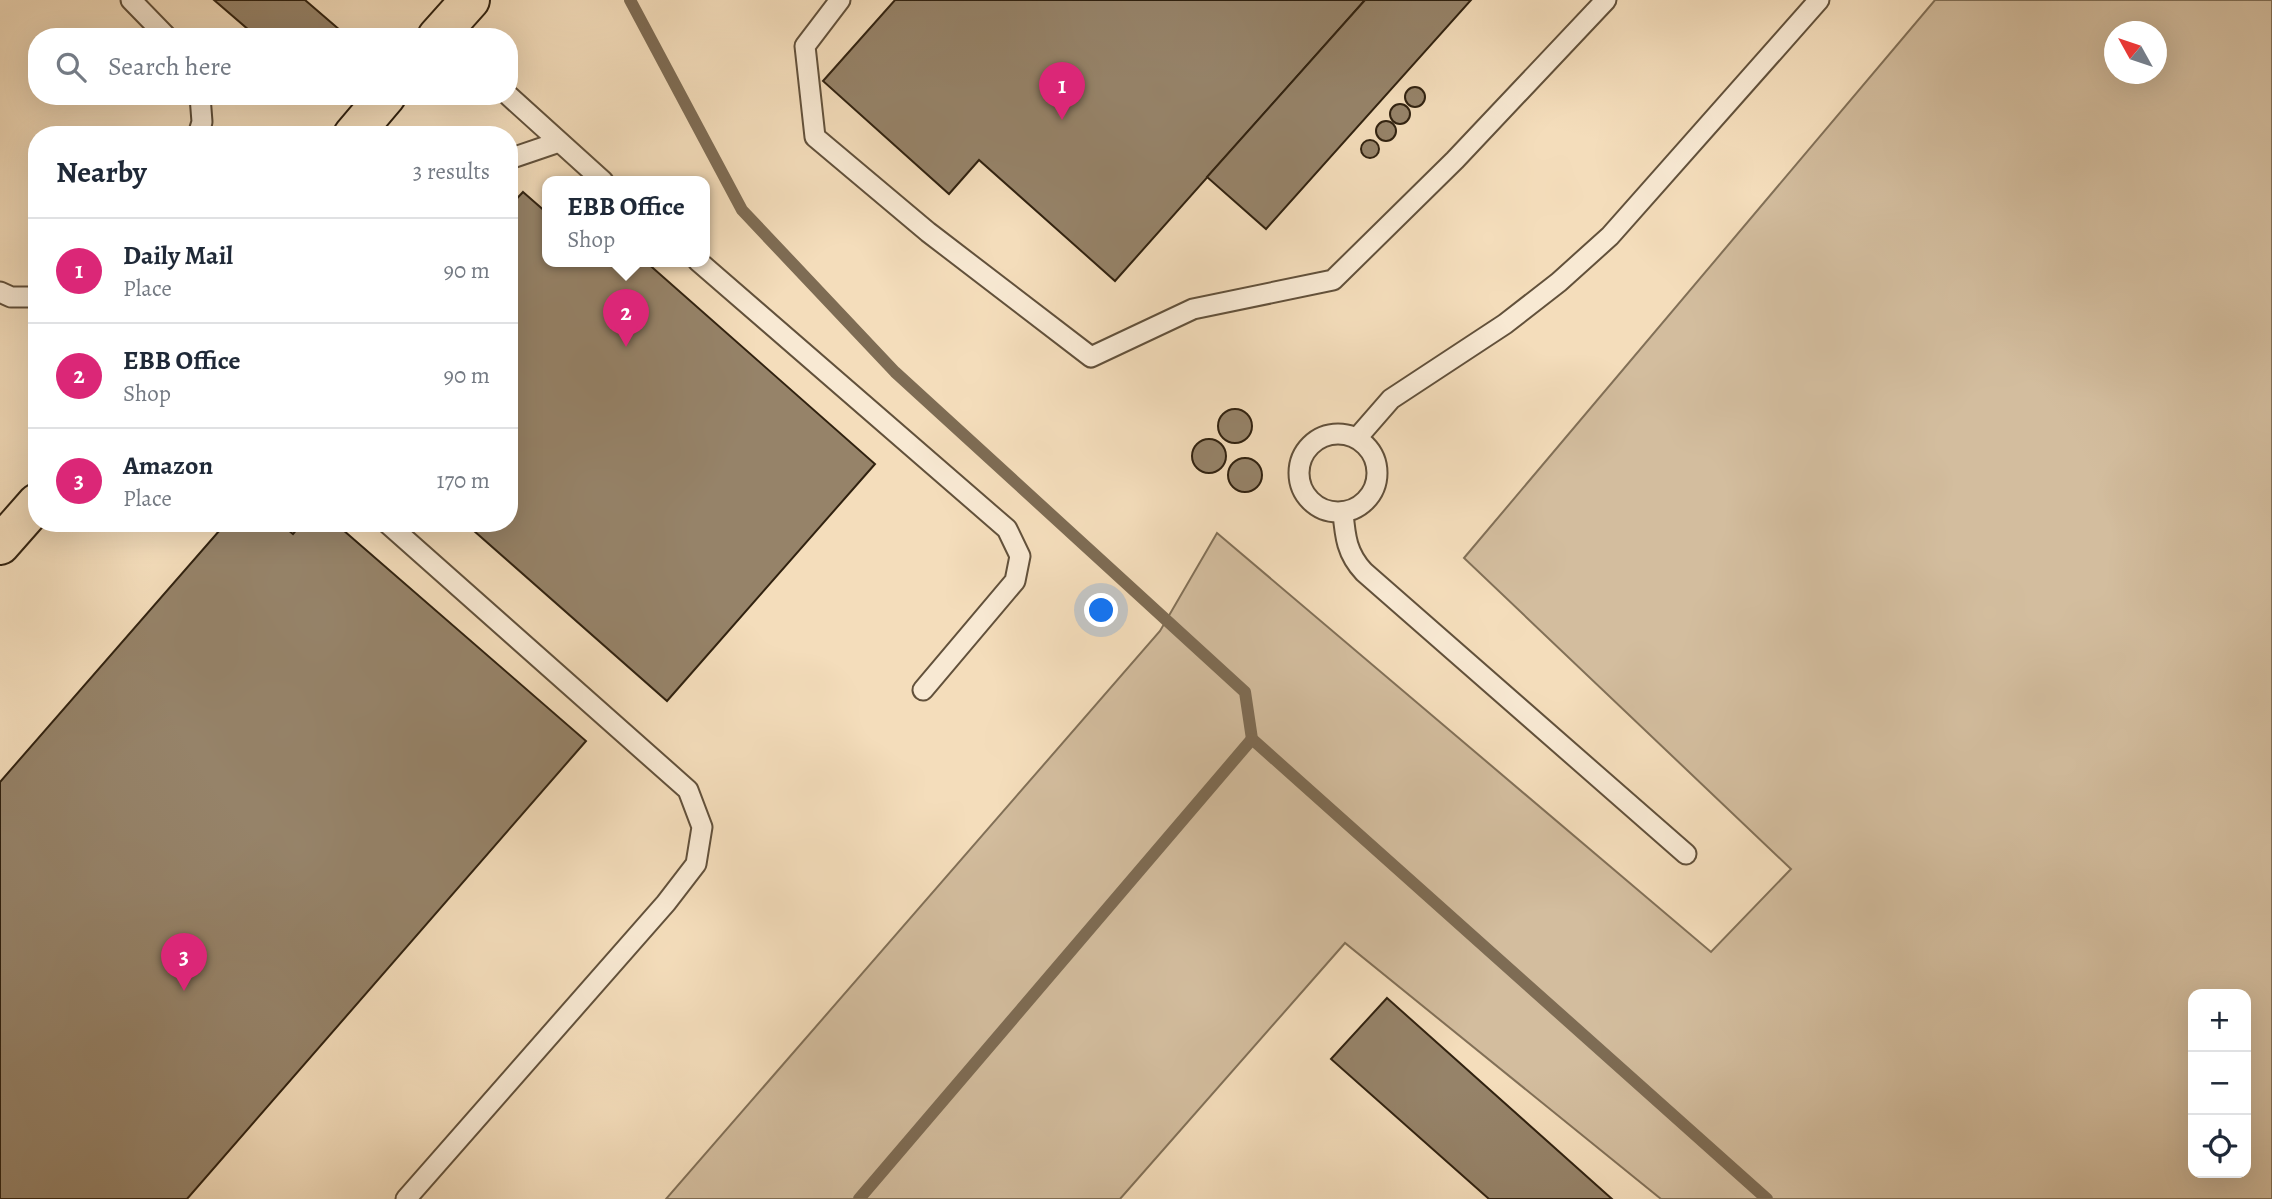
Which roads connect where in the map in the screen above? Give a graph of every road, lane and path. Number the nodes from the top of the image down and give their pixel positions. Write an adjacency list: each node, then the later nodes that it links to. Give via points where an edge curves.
1 (131, 0): 6 (lane)
2 (470, 0): 7 (main road)
3 (840, 0): 4 (lane, via 805,46 815,137 1091,357 1194,309 1333,280 1455,160)
4 (1606, 0)
5 (1819, 0): 19 (lane, via 1602,244 1505,324 1391,399)
6 (158, 28)
7 (447, 28)
8 (518, 104): 13 (lane)
9 (201, 105): 11 (lane)
10 (378, 105): 12 (main road)
11 (201, 126)
12 (361, 126)
13 (559, 142): 14 (lane); 15 (lane)
14 (518, 156)
15 (597, 176)
16 (705, 267): 24 (lane, via 1007,529 1020,556 1015,581)
17 (0, 292): 18 (lane)
18 (28, 297)
19 (1357, 439): 20 (lane, via 1374,458 1376,484 1362,505); 20 (lane, via 1345,434 1320,438 1301,456 1298,469 1299,482 1312,504)
20 (1343, 512): 25 (lane, via 1348,550 1364,572)
21 (28, 513): 23 (main road)
22 (397, 532): 26 (lane, via 688,790 702,827 696,864 666,904)
23 (0, 545)
24 (923, 691)
25 (1686, 854)
26 (406, 1199)

